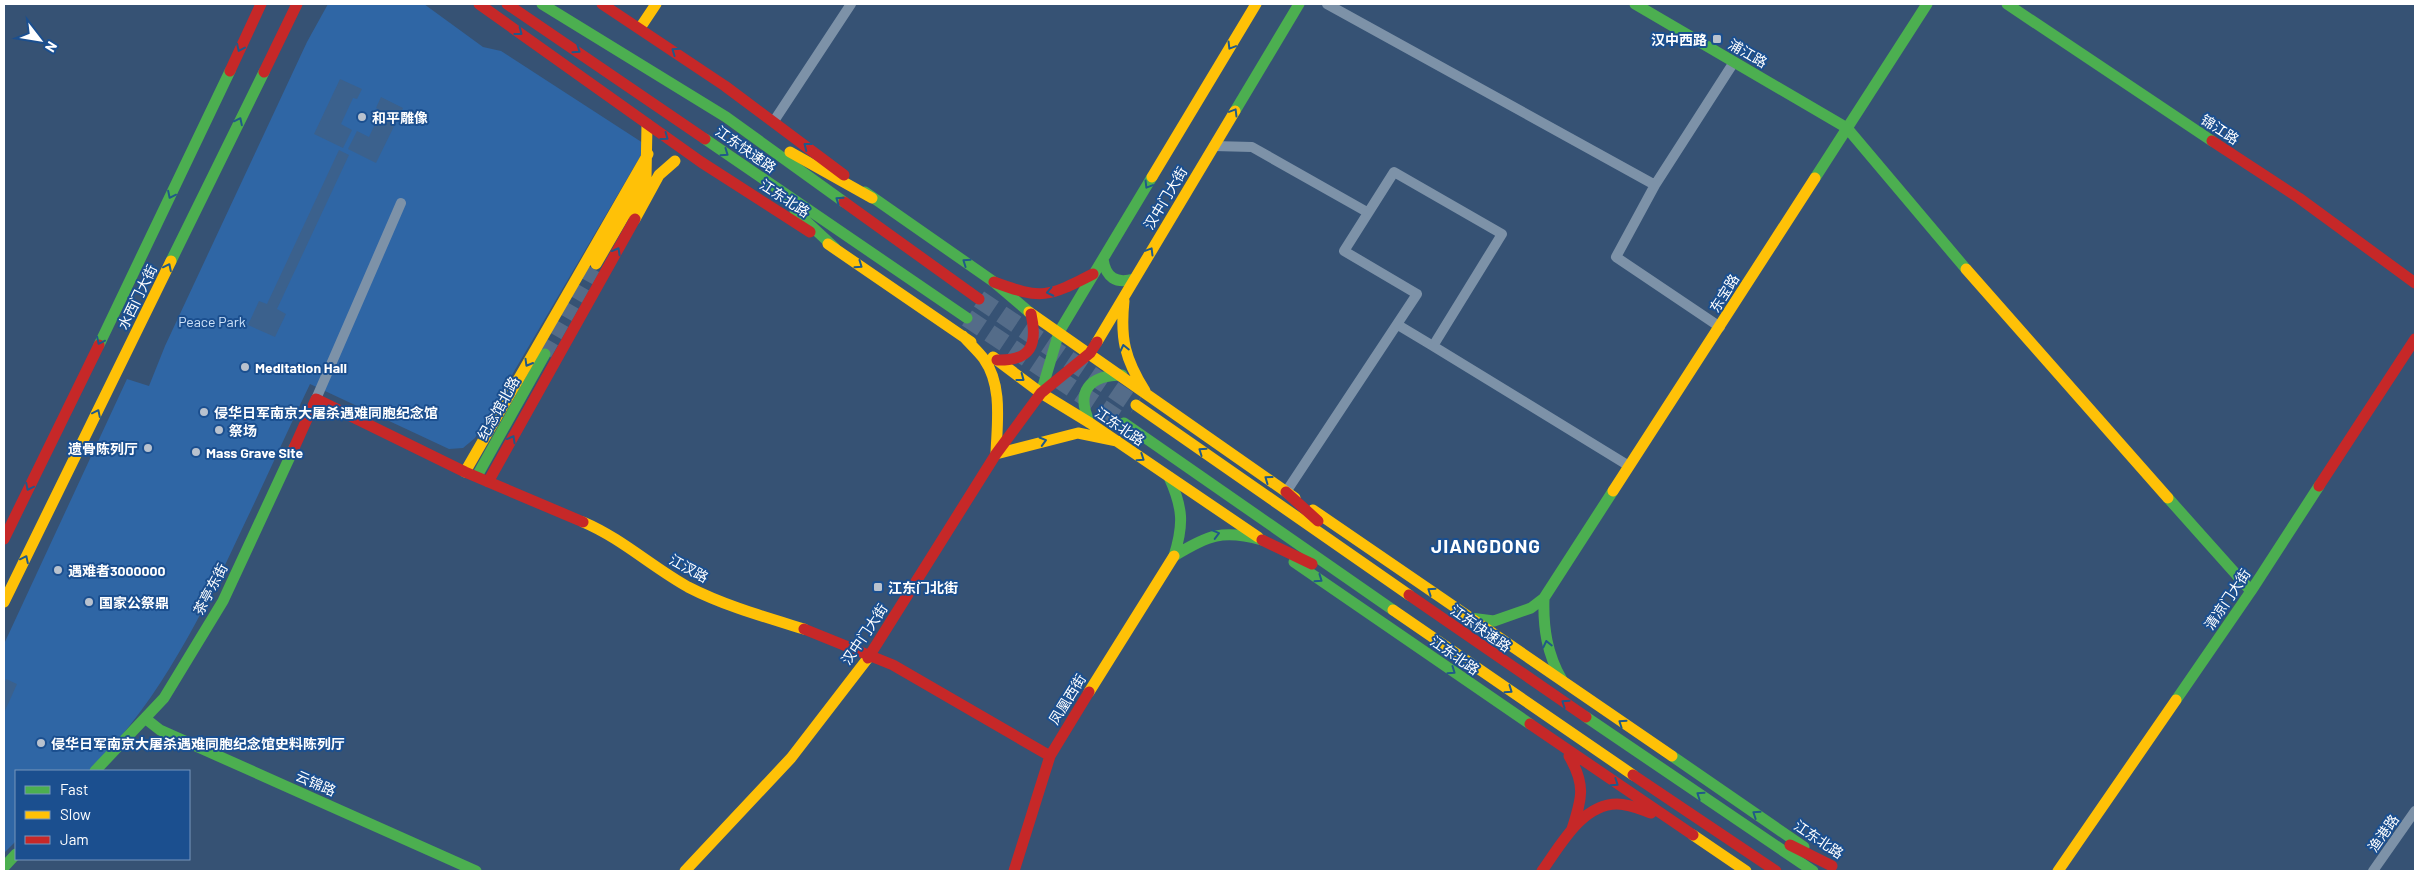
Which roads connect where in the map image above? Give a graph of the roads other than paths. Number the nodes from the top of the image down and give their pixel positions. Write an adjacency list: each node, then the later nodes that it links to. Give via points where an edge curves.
1 (261, 4): 74 (main road, 水西门大街, one-way to 74, via 184,170)
2 (297, 4): 81 (main road, 水西门大街, one-way to 2)
3 (479, 4): 19 (main road, 江东北路, one-way to 19)
4 (508, 4): 25 (main road, 江东快速路, one-way to 25)
5 (542, 4): 17 (main road, 江东快速路)
6 (602, 4): 15 (main road, 江东北路)
7 (656, 4): 15 (main road)
8 (851, 4): 18 (street)
9 (1256, 4): 32 (main road, 汉中门大街, one-way to 32)
10 (1299, 4): 21 (main road, 汉中门大街, one-way to 10)
11 (1328, 4): 27 (street)
12 (1635, 4): 16 (main road, 浦江路)
13 (1927, 4): 20 (main road, 东宝路)
14 (2006, 4): 39 (main road, 锦江路, via 2299,198)
15 (640, 28): 18 (main road, 江东北路, one-way to 15)
16 (1734, 62): 20 (main road, 浦江路); 27 (street)
17 (726, 117): 28 (main road); 42 (main road, 江东快速路, one-way to 17)
18 (774, 121): 28 (main road, 江东北路, one-way to 18)
19 (647, 124): 22 (main road); 24 (main road, 江东北路, one-way to 24)
20 (1847, 128): 49 (main road, 东宝路); 79 (main road, 浦江路, via 1985,290)
21 (1214, 146): 30 (street, via 1252,147); 37 (main road, 汉中门大街, one-way to 21)
22 (648, 154): 26 (main road); 34 (main road)
23 (675, 161): 24 (main road); 26 (main road); 36 (main road, one-way to 23, via 659,175)
24 (701, 162): 31 (main road, 江东北路)
25 (751, 170): 31 (main road); 46 (main road, 江东快速路)
26 (646, 178): 33 (main road)
27 (1655, 185): 49 (street, via 1616,257)
28 (872, 198): 38 (main road, 江东北路, one-way to 28)
29 (401, 203): 62 (street)
30 (1367, 212): 47 (street, via 1344,252 1417,294); 54 (street, via 1394,172 1502,234)
31 (835, 248): 51 (main road, 江东北路, one-way to 51)
32 (1103, 259): 35 (main road, 汉中门大街); 37 (main road, via 1104,269 1112,280 1118,283)
33 (596, 264)
34 (583, 267): 36 (main road, via 583,274 588,280); 40 (main road)
35 (1095, 273): 38 (main road, one-way to 38, via 1047,294 1028,294); 50 (main road, 汉中门大街)
36 (601, 279): 43 (main road)
37 (1134, 279): 41 (main road, 汉中门大街)
38 (994, 282): 44 (main road, 江东北路)
39 (2415, 283)
40 (569, 292): 43 (main road, via 578,287 586,291); 45 (main road)
41 (1125, 293): 56 (main road, 汉中门大街); 60 (main road, one-way to 41, via 1129,366 1122,344)
42 (979, 299)
43 (587, 305): 48 (main road)
44 (1032, 314): 50 (main road, 江东北路); 58 (main road, via 1035,336 1027,353 1016,360)
45 (555, 316): 48 (main road, via 555,323 560,328); 53 (main road)
46 (967, 318)
47 (1398, 325): 54 (street); 73 (street)
48 (575, 326): 55 (main road)
49 (1720, 327): 68 (main road, 东宝路)
50 (1059, 332): 56 (main road, 江东北路); 61 (main road, 汉中门大街)
51 (963, 336): 58 (main road, 江东北路); 67 (main road, via 985,361 994,384 997,400)
52 (2415, 339): 79 (main road, 清凉门大街)
53 (540, 342): 55 (main road, via 550,338 556,340); 69 (main road, one-way to 69)
54 (1433, 346): 68 (street)
55 (561, 352): 72 (main road, one-way to 55)
56 (1090, 353): 59 (main road, 江东北路); 61 (main road, 汉中门大街)
57 (545, 354): 70 (main road, 纪念馆北路)
58 (997, 360): 61 (main road, 江东北路, one-way to 61)
59 (1122, 375): 60 (main road, 江东北路); 64 (main road, via 1102,375 1089,387 1082,403)
60 (1144, 391): 73 (main road, 江东北路, one-way to 60)
61 (1041, 393): 64 (main road, 江东北路); 67 (main road, 汉中门大街)
62 (316, 399): 69 (main road, 江汊路); 85 (main road, 茶亭东街, via 223,601 164,698)
63 (1136, 405): 77 (main road, 江东快速路, one-way to 63)
64 (1090, 423): 66 (main road, 江东北路)
65 (1124, 423): 78 (main road)
66 (1117, 442): 67 (main road, one-way to 66, via 1078,433); 71 (main road, 江东北路, one-way to 71)
67 (996, 454): 83 (main road, 汉中门大街)
68 (1629, 466): 80 (main road, 东宝路)
69 (465, 472): 70 (main road, 江汊路)
70 (477, 476): 72 (main road, 江汊路)
71 (1169, 477): 75 (main road, 江东北路); 76 (main road, via 1182,507 1182,527)
72 (488, 482): 83 (main road, 江汊路, via 602,530 687,586 729,606 821,634)
73 (1286, 492): 77 (main road); 82 (main road, 江东北路, one-way to 73)
74 (4, 538)
75 (1262, 540): 76 (main road, one-way to 75, via 1211,535 1225,532); 78 (main road); 86 (main road, 江东北路, one-way to 86)
76 (1174, 556): 87 (main road, 凤凰西街)
77 (1370, 569): 90 (main road, 江东快速路, one-way to 77)
78 (1357, 585): 93 (main road, one-way to 93)
79 (2251, 591): 105 (main road, 清凉门大街)
80 (1544, 598): 82 (main road, via 1531,608 1494,621); 84 (main road, one-way to 80, via 1551,663 1545,637)
81 (4, 602)
82 (1470, 618): 84 (main road, 江东北路)
83 (871, 655): 87 (main road, 江汊路); 98 (main road, 汉中门大街, via 791,758)
84 (1566, 686): 96 (main road, 江东北路, one-way to 84)
85 (146, 719): 88 (main road, 茶亭东街); 97 (main road, 云锦路, via 160,730)
86 (1566, 750): 91 (main road, 江东北路, one-way to 91); 92 (main road, via 1580,773 1583,786)
87 (1050, 756): 99 (main road, 凤凰西街)
88 (97, 770)
89 (2415, 811): 106 (street, 渔港路)
90 (1725, 812): 96 (main road); 104 (main road, 江东快速路)
91 (1666, 817): 92 (main road, via 1610,804 1594,811); 101 (main road, 江东北路)
92 (1572, 830): 100 (main road)
93 (1714, 830): 102 (main road); 103 (main road)
94 (15, 855): 95 (main road)
95 (4, 867)
96 (1836, 868)
97 (476, 871)
98 (685, 871)
99 (1014, 871)
100 (1542, 871)
101 (1746, 871)
102 (1760, 871)
103 (1776, 871)
104 (1812, 871)
105 (2058, 871)
106 (2373, 871)

